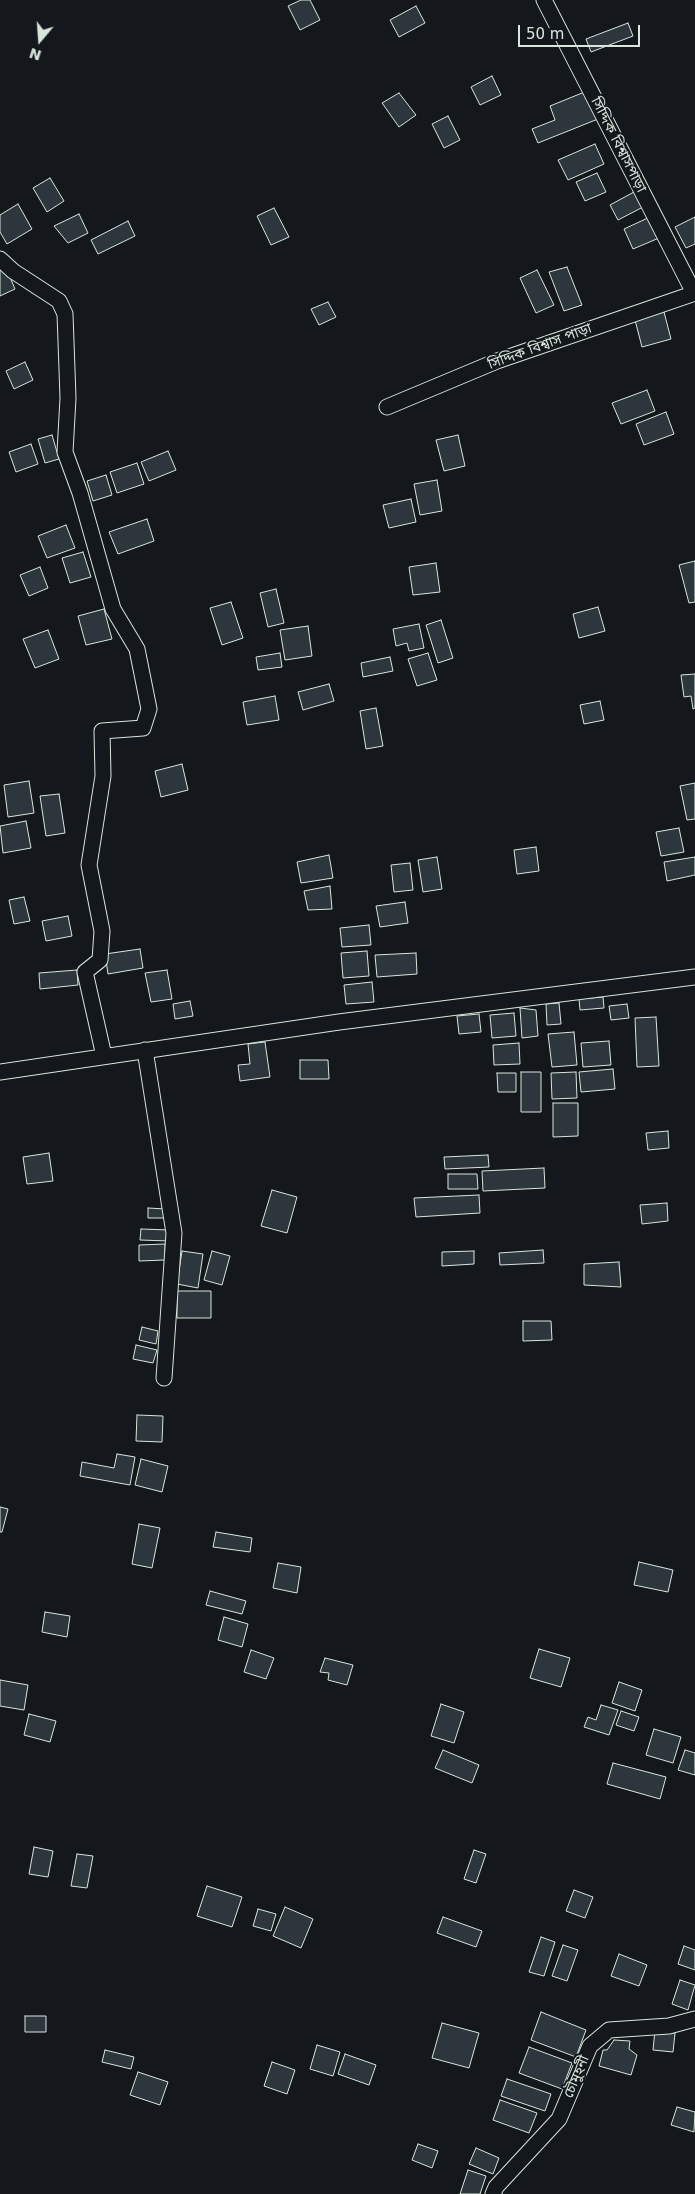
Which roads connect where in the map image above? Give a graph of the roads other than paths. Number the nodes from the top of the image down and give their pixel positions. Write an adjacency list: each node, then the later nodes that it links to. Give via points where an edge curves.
1 (544, 1): 3 (street, সিদ্দিক বিশ্বাসপাড়া)
2 (0, 259): 7 (street, via 59,301 65,314 68,398 65,452 114,609 137,649 149,709 143,728 102,731 103,776 88,865 102,931 100,960 85,972)
3 (693, 291): 4 (street, সিদ্দিক বিশ্বাস পাড়া, via 497,361)
4 (387, 407)
5 (695, 977): 6 (street)
6 (145, 1050): 7 (street); 9 (street, via 174,1234)
7 (104, 1056): 8 (street)
8 (0, 1072)
9 (164, 1378)
10 (695, 2019): 11 (street, চৌমুহনী, via 669,2026 609,2030 590,2046 559,2119)
11 (493, 2194)

